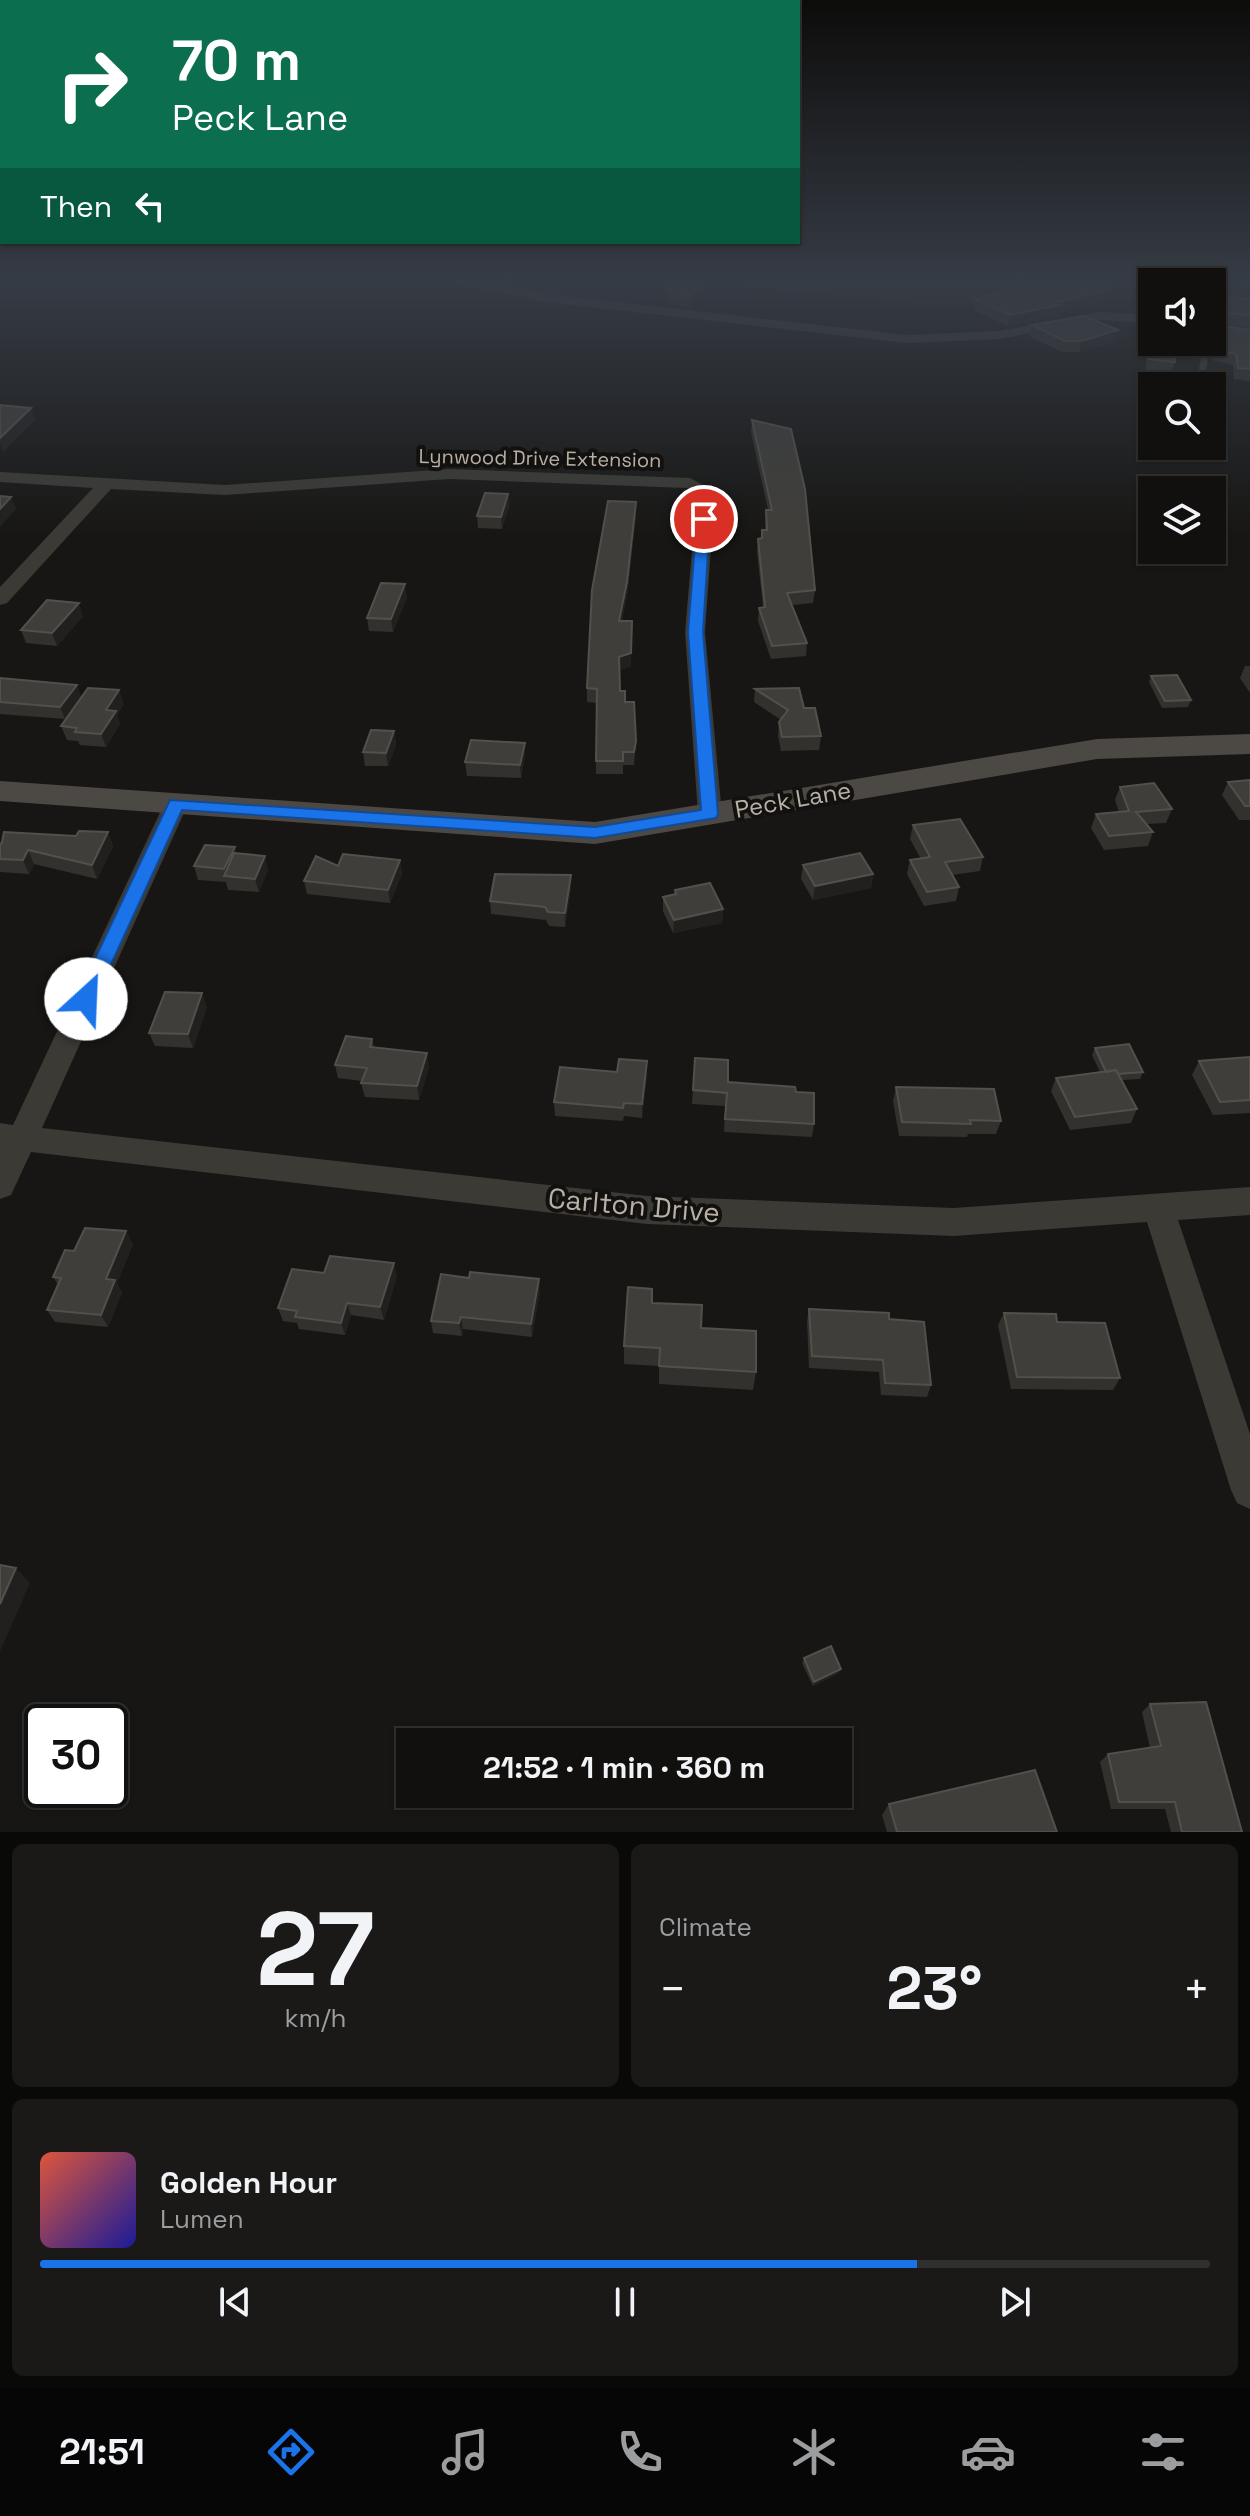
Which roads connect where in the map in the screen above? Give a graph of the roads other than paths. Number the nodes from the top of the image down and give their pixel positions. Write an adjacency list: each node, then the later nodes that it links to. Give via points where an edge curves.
1 (0, 477): 2 (street, Lynwood Drive Extension)
2 (107, 483): 3 (street); 7 (street, Lynwood Drive Extension, via 225,490 449,474 690,483 706,491 695,632)
3 (0, 599)
4 (1250, 744): 7 (street, Peck Lane, via 1097,749)
5 (0, 791): 6 (street, Peck Lane)
6 (176, 804): 7 (street, Peck Lane, via 595,833); 8 (street)
7 (710, 814)
8 (11, 1137): 9 (street); 11 (street, Carlton Drive, via 647,1210 954,1222)
9 (0, 1186)
10 (1250, 1201): 11 (street, Carlton Drive)
11 (1158, 1208): 12 (street)
12 (1250, 1490)

